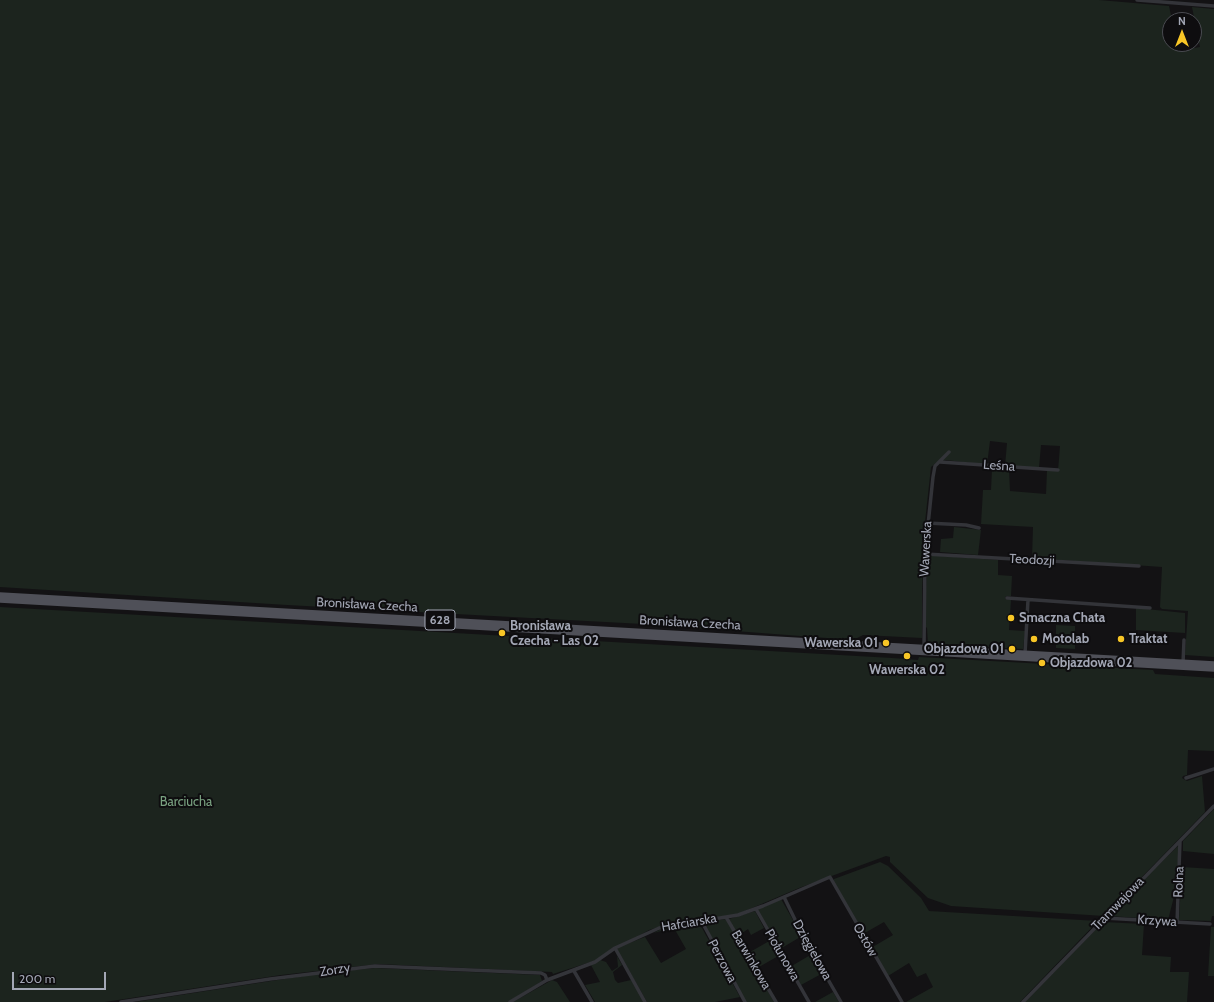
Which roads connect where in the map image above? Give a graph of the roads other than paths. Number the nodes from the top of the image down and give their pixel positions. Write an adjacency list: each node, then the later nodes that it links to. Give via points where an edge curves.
1 (1137, 0): 2 (street)
2 (1214, 6)
3 (949, 452): 4 (street, Wawerska)
4 (939, 462): 5 (street, Leśna); 6 (street, Wawerska, via 934,470)
5 (1058, 470)
6 (927, 523): 7 (street); 8 (street, Wawerska)
7 (979, 528)
8 (925, 554): 9 (street, Teodozji); 16 (street, Wawerska)
9 (1139, 566)
10 (0, 595): 16 (main road, Bronisława Czecha / 628)
11 (1007, 598): 13 (street)
12 (0, 600): 16 (main road, Bronisława Czecha / 628)
13 (1028, 600): 14 (street); 17 (street)
14 (1150, 608)
15 (1184, 640): 18 (street)
16 (924, 650): 17 (main road, 628)
17 (1025, 656): 18 (main road, 628); 20 (main road, 628)
18 (1183, 663): 19 (main road, 628)
19 (1214, 664)
20 (1214, 670)
21 (1214, 769): 22 (street)
22 (1186, 778)
23 (1214, 806): 24 (street, Tramwajowa)
24 (1180, 841): 29 (street, Tramwajowa); 31 (street, Rolna)
25 (830, 877): 26 (street, Hafciarska); 44 (street, Ostów)
26 (784, 897): 27 (street, Hafciarska); 43 (street, Dzięgielowa)
27 (756, 909): 28 (street, Hafciarska); 42 (street, Piołunowa)
28 (726, 917): 30 (street, Hafciarska); 41 (street, Barwinkowa)
29 (1104, 918): 31 (street, Krzywa); 45 (street, Tramwajowa)
30 (701, 920): 33 (street, Hafciarska, via 658,928); 40 (street, Perzowa)
31 (1178, 923): 32 (street, Krzywa)
32 (1210, 924)
33 (614, 948): 34 (street, Hafciarska, via 595,962); 39 (street)
34 (574, 971): 35 (street, Hafciarska); 38 (street)
35 (547, 980): 36 (street, Zorzy, via 541,973 375,966); 37 (street, Hafciarska)
36 (121, 1002)
37 (510, 1002)
38 (592, 1002)
39 (645, 1002)
40 (744, 1002)
41 (776, 1002)
42 (809, 1002)
43 (841, 1002)
44 (902, 1002)
45 (1023, 1002)

